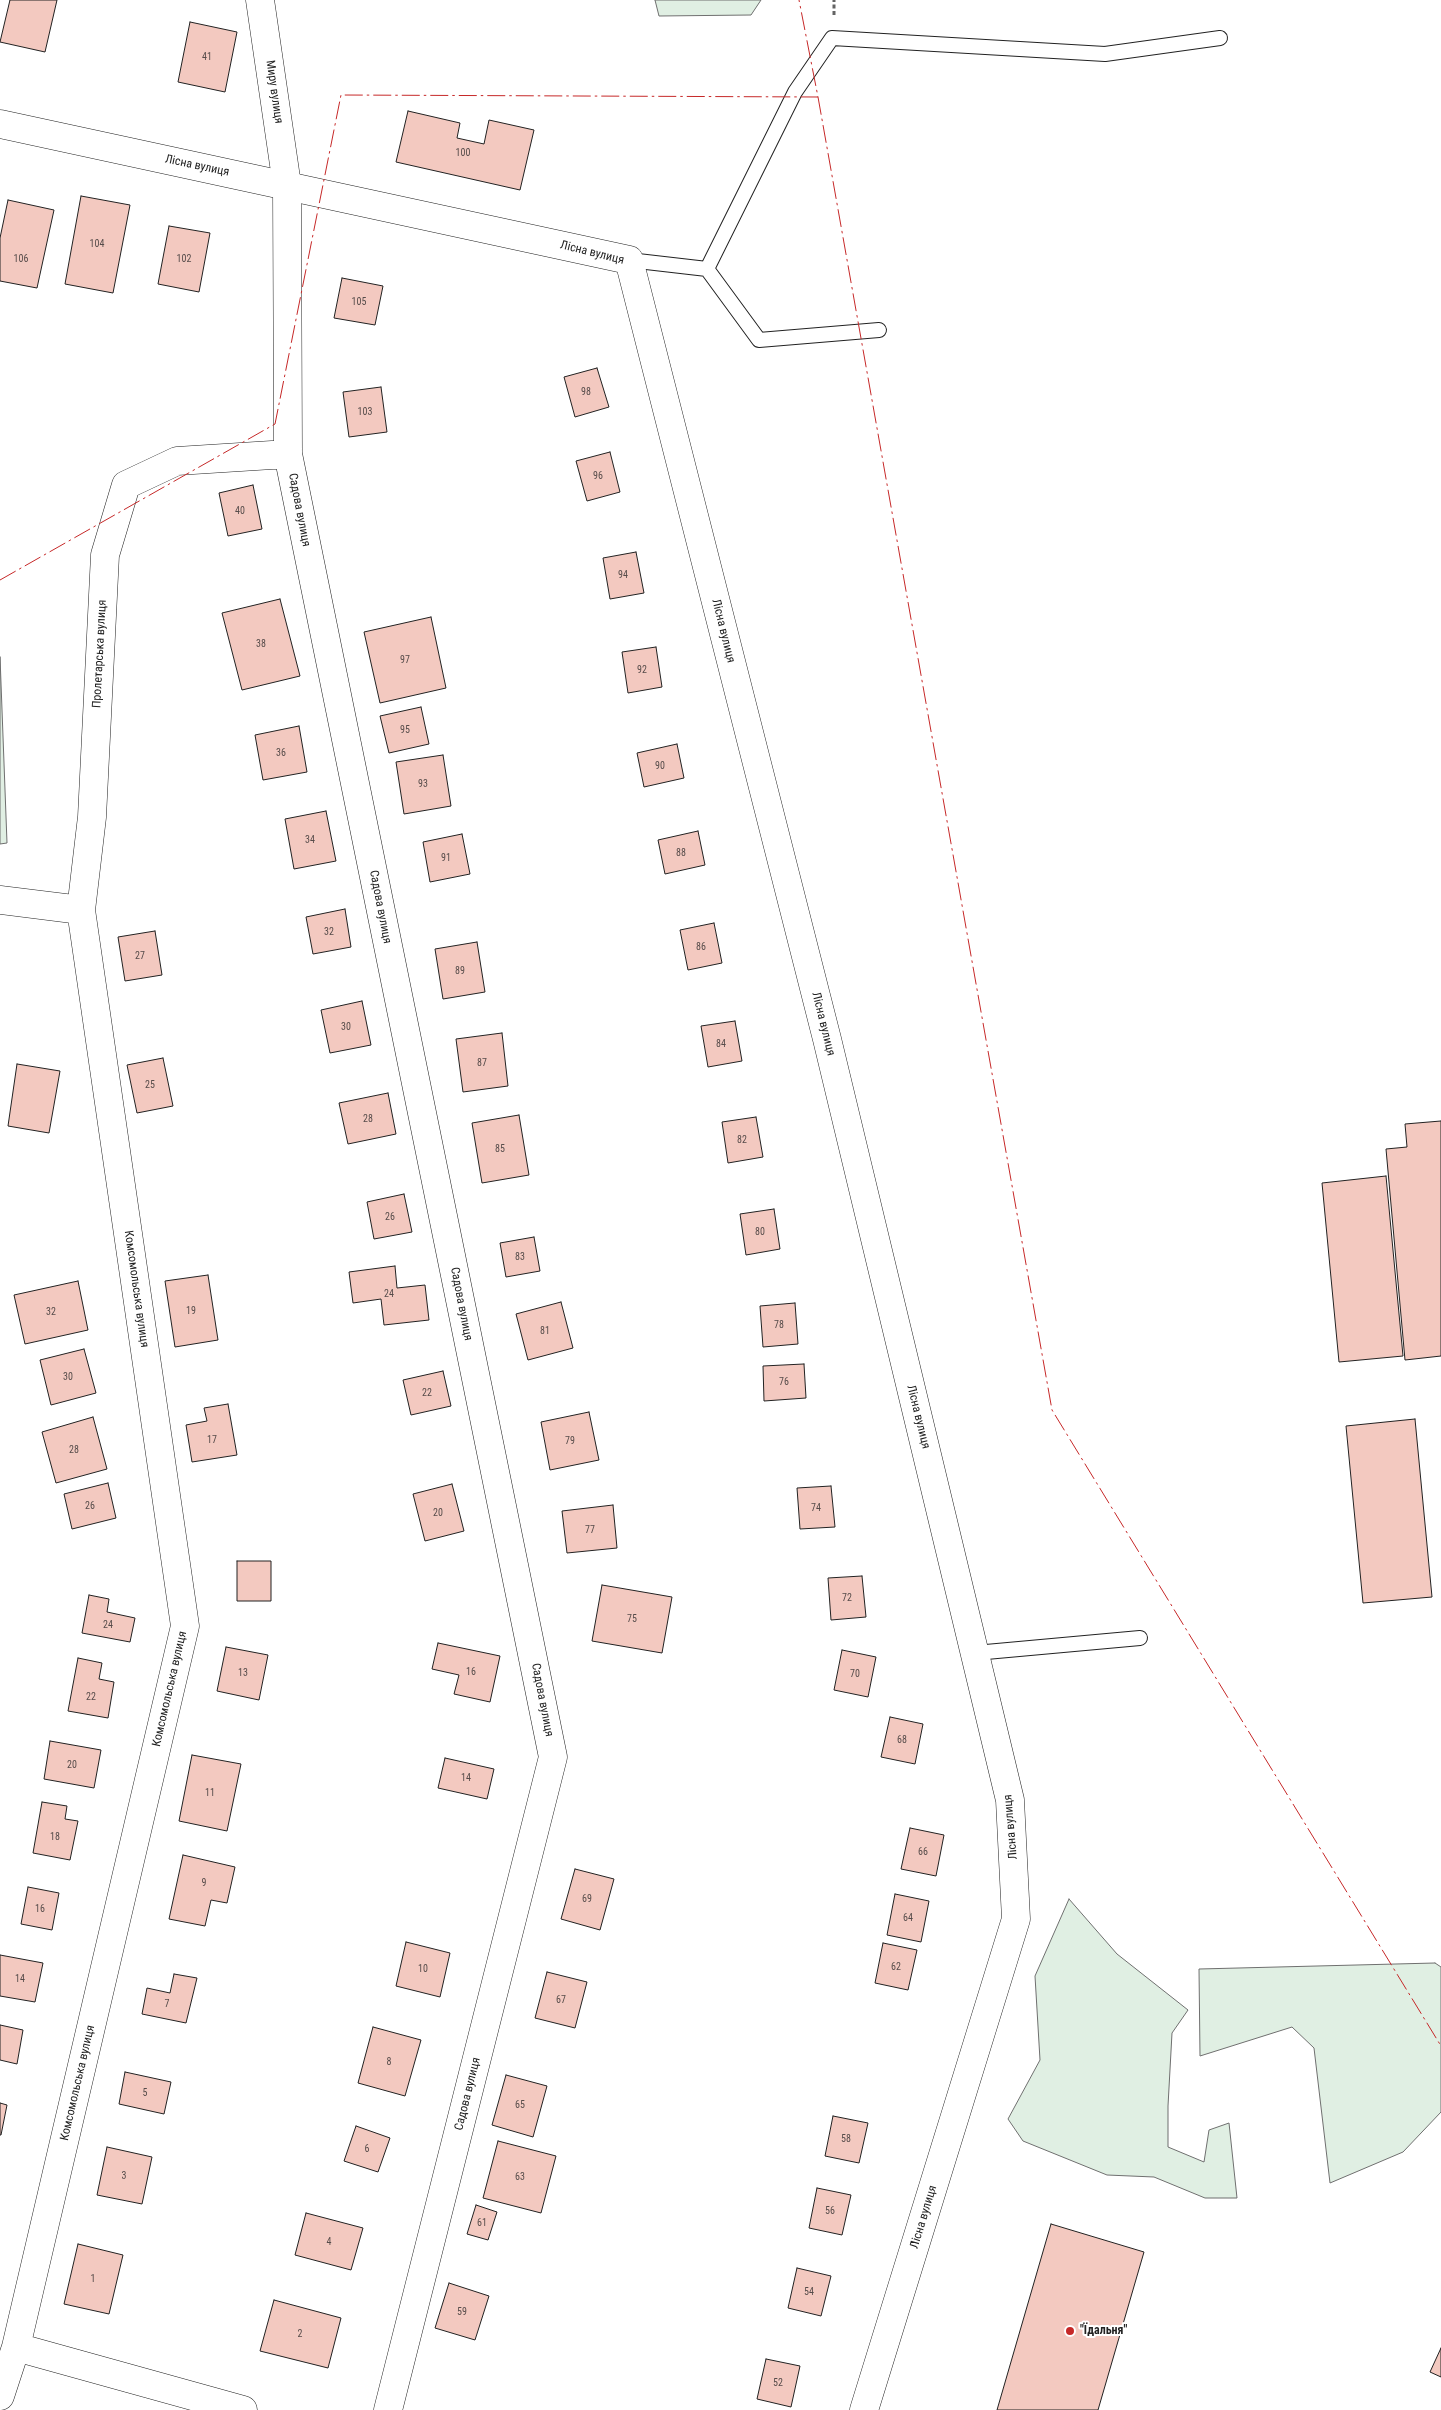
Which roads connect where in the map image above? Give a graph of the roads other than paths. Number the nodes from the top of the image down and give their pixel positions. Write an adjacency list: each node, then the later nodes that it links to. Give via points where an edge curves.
1 (260, 0): 4 (street, Миру вулиця)
2 (1220, 38): 6 (lane, via 1105,54 832,38 795,92)
3 (0, 124): 4 (street, Лісна вулиця)
4 (287, 185): 5 (street, Лісна вулиця); 8 (street, Садова вулиця)
5 (629, 260): 6 (lane); 12 (street, Лісна вулиця, via 827,1038)
6 (707, 269): 7 (lane, via 758,340)
7 (879, 330)
8 (288, 454): 10 (street, Пролетарська вулиця, via 177,461 126,485 105,556 92,817); 16 (street, Садова вулиця, via 553,1757)
9 (0, 900): 10 (street)
10 (81, 910): 13 (street, Комсомольська вулиця, via 185,1626)
11 (1140, 1638): 12 (lane)
12 (975, 1653): 17 (street, Лісна вулиця, via 1010,1800 1016,1919)
13 (16, 2347): 14 (street, Комсомольська вулиця); 15 (street)
14 (0, 2396)
15 (243, 2410)
16 (388, 2410)
17 (864, 2410)

